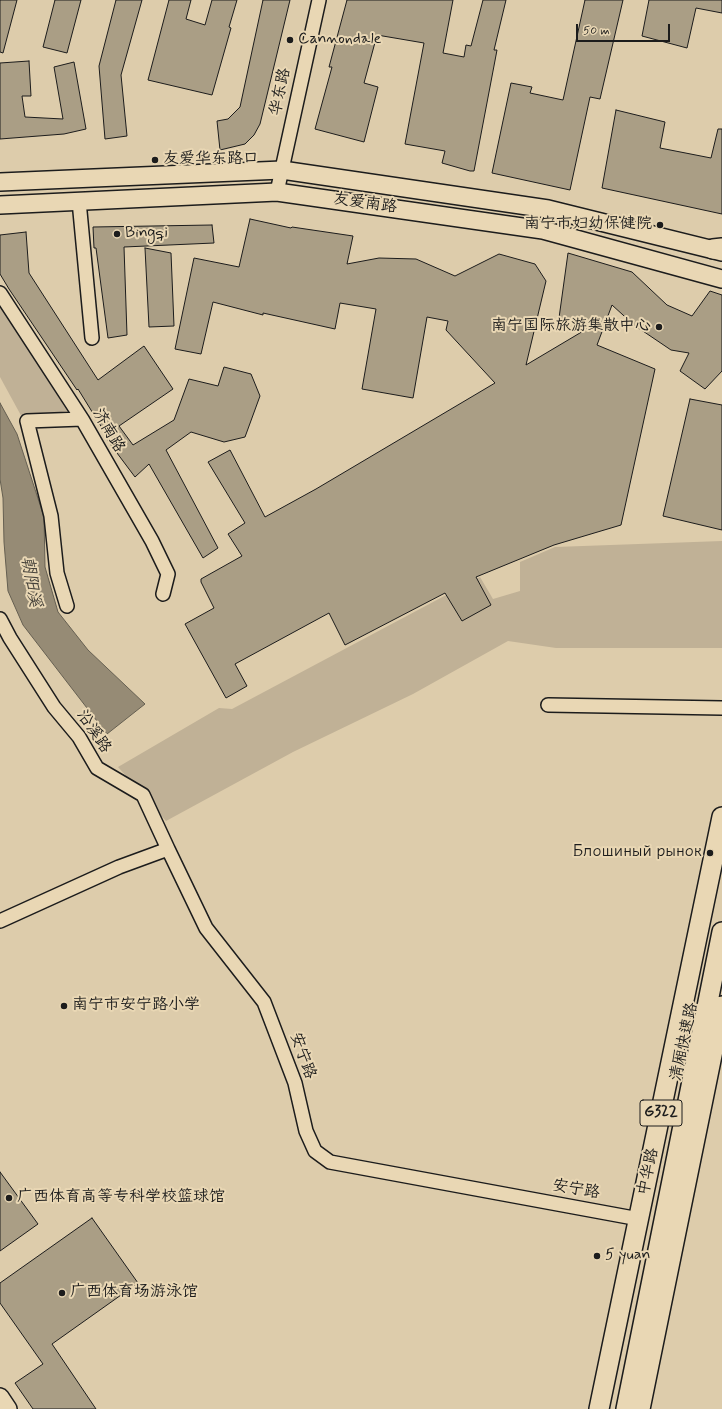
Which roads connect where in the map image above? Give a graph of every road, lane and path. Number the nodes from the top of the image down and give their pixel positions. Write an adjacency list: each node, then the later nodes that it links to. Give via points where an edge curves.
1 (319, 0): 2 (street, 华东路)
2 (282, 170): 3 (main road, 友爱南路); 4 (street, 华东路); 7 (main road, 友爱南路, via 548,209)
3 (0, 182)
4 (277, 192): 5 (main road, 友爱南路); 8 (main road, 友爱南路, via 543,230)
5 (79, 201): 6 (main road, 友爱南路); 10 (street)
6 (0, 205)
7 (719, 249)
8 (722, 279)
9 (0, 293): 11 (street, 济南路)
10 (92, 338)
11 (82, 419): 12 (street, 济南路, via 152,541 168,574); 13 (street, via 27,421 51,516 56,573)
12 (162, 594)
13 (67, 606)
14 (0, 620): 18 (street, 沿溪路, via 54,707 79,738 97,768 143,795)
15 (548, 705): 16 (street)
16 (722, 708)
17 (722, 816): 23 (highway, 中华路 / G322)
18 (168, 849): 20 (street, via 119,867); 23 (street, 安宁路, via 206,928 264,1002 295,1083 306,1131 315,1151 330,1162)
19 (722, 863): 27 (highway, 清厢快速路)
20 (0, 921)
21 (722, 932): 28 (highway, 清厢快速路)
22 (722, 1006): 29 (highway, G322)
23 (639, 1219): 26 (highway, 中华路 / G322)
24 (0, 1397): 25 (main road)
25 (8, 1409)
26 (599, 1409)
27 (608, 1409)
28 (626, 1409)
29 (640, 1409)

